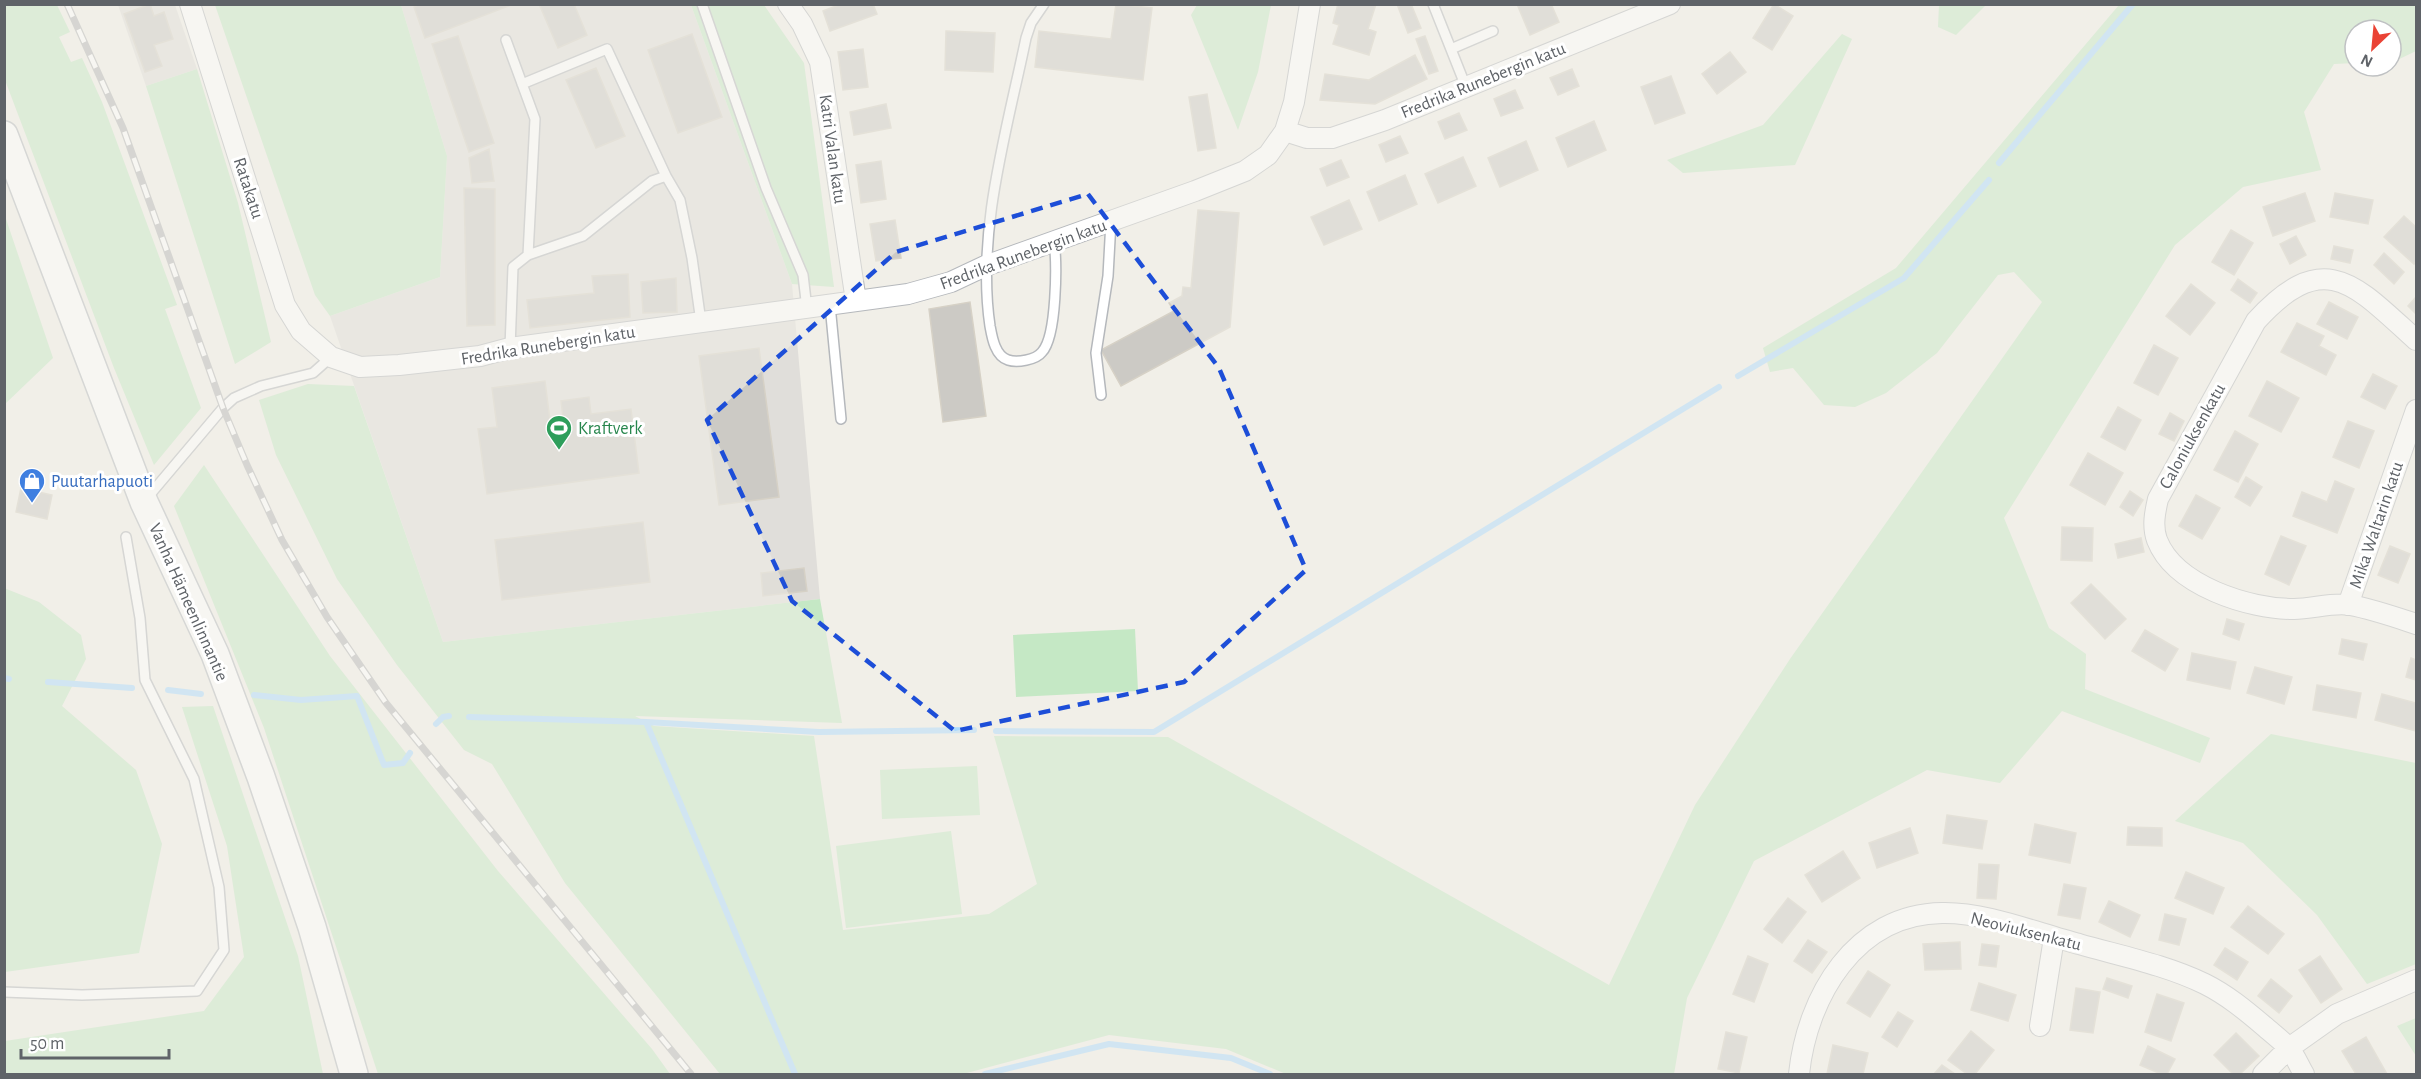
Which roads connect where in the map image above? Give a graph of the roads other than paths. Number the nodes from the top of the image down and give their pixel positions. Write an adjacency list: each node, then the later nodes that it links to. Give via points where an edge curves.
1 (190, 4): 26 (street, Ratakatu, via 285,305 301,331)
2 (702, 4): 22 (lane, via 766,188 803,275)
3 (788, 4): 20 (street, Katri Valan katu, via 820,63)
4 (1044, 4): 19 (lane, via 1031,22 1026,38 992,206)
5 (1310, 4): 13 (street, via 1294,102)
6 (1433, 4): 10 (lane)
7 (1670, 4): 12 (street, Fredrika Runebergin katu)
8 (1493, 31): 10 (lane)
9 (506, 40): 11 (lane)
10 (1451, 49): 12 (lane)
11 (522, 84): 15 (lane, via 607,49); 18 (lane, via 535,119)
12 (1466, 87): 13 (street, Fredrika Runebergin katu, via 1332,138 1307,138)
13 (1285, 131): 16 (street, Fredrika Runebergin katu, via 1268,155 1245,171)
14 (4, 135): 30 (street, Vanha Hämeenlinnantie)
15 (666, 176): 18 (lane, via 652,181 583,236); 23 (lane, via 680,200)
16 (1111, 221): 17 (street, Fredrika Runebergin katu); 27 (lane, via 1108,276 1096,353)
17 (1054, 240): 19 (street, Fredrika Runebergin katu); 19 (lane, via 1056,287 1049,340 1034,358 1010,361 1002,357 993,342)
18 (528, 255): 25 (lane, via 513,267)
19 (985, 266): 20 (street, Fredrika Runebergin katu, via 951,282 908,294)
20 (856, 301): 21 (street, Fredrika Runebergin katu)
21 (830, 305): 22 (street, Fredrika Runebergin katu); 29 (lane)
22 (807, 309): 23 (street, Fredrika Runebergin katu)
23 (701, 322): 25 (street, Fredrika Runebergin katu)
24 (2416, 340): 32 (street, Caloniuksenkatu, via 2362,291 2344,282 2317,279 2297,286 2256,321 2158,498 2154,520 2157,540 2182,574 2226,596 2269,607)
25 (510, 348): 26 (street, Fredrika Runebergin katu, via 480,356 360,367)
26 (332, 357): 30 (lane, via 313,373 261,386 234,398)
27 (1101, 394)
28 (2416, 411): 32 (street, Mika Waltarin katu)
29 (840, 419)
30 (144, 502): 39 (street, Vanha Hämeenlinnantie, via 215,654 261,777 312,927)
31 (126, 537): 36 (lane, via 140,618 145,680 194,779 219,887 224,950 197,991 82,995)
32 (2348, 605): 33 (street, Caloniuksenkatu)
33 (2416, 624)
34 (2054, 938): 37 (street); 38 (street, Neoviuksenkatu, via 2182,974 2206,985 2237,1003); 40 (street, Neoviuksenkatu, via 1976,916 1943,913 1894,922 1853,950 1836,970 1810,1024)
35 (2416, 980): 38 (street, via 2337,1014)
36 (4, 992)
37 (2040, 1026)
38 (2289, 1048): 41 (street); 42 (street, Neoviuksenkatu)
39 (354, 1074)
40 (1799, 1074)
41 (2263, 1074)
42 (2304, 1074)

